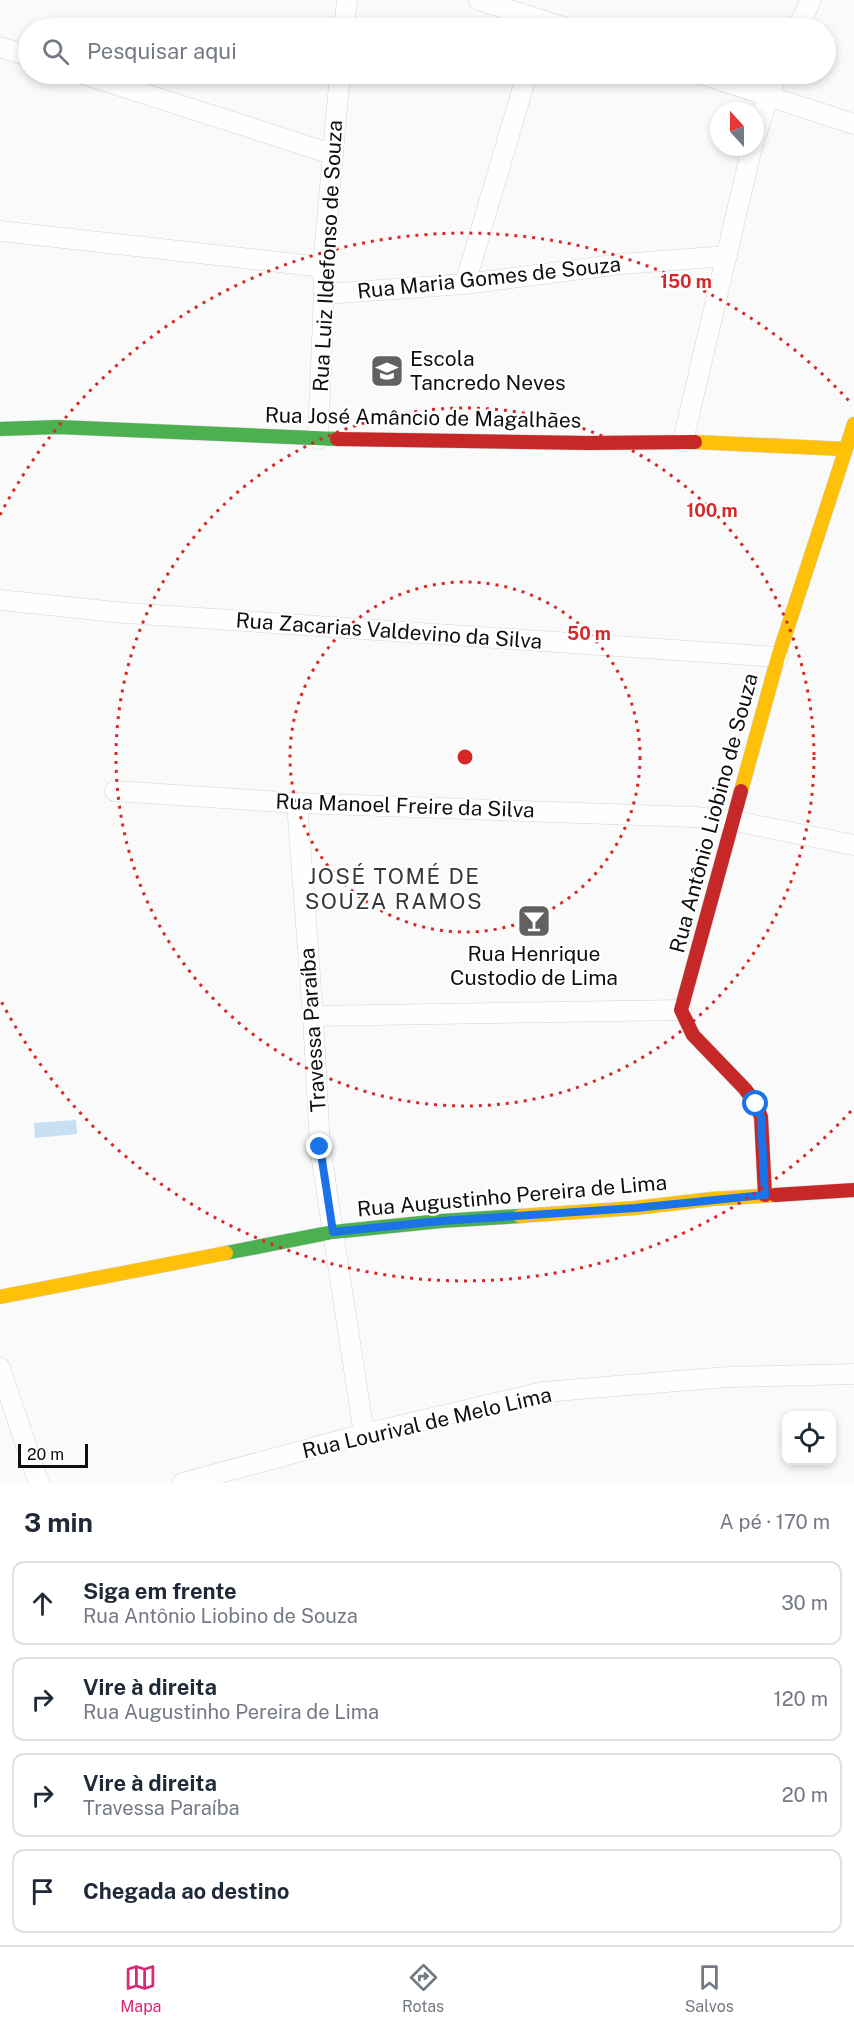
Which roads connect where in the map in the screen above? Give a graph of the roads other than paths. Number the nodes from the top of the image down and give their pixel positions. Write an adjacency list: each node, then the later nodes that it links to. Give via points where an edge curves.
1 (346, 0): 4 (street)
2 (479, 0): 5 (street)
3 (811, 0): 6 (street)
4 (345, 18)
5 (524, 18)
6 (803, 18)
7 (0, 47): 8 (street)
8 (18, 53)
9 (114, 84): 17 (street)
10 (339, 84): 17 (street, Rua Luiz Ildefonso de Souza)
11 (524, 84): 22 (street)
12 (731, 84): 14 (street)
13 (773, 84): 14 (street)
14 (768, 96): 15 (street); 16 (street)
15 (764, 109)
16 (854, 124)
17 (332, 154): 21 (street, Rua Luiz Ildefonso de Souza)
18 (751, 156): 20 (street)
19 (0, 231): 21 (street)
20 (726, 256): 22 (street, Rua Maria Gomes de Souza, via 621,264); 27 (street)
21 (323, 267): 23 (street, Rua Luiz Ildefonso de Souza)
22 (465, 284): 23 (street, Rua Maria Gomes de Souza)
23 (324, 294): 26 (street, Rua Luiz Ildefonso de Souza)
24 (854, 424): 28 (street, Rua Antônio Liobino de Souza)
25 (0, 429): 26 (street, Rua José Amâncio de Magalhães, via 58,427)
26 (318, 439): 27 (street, Rua José Amâncio de Magalhães)
27 (683, 441): 28 (street, Rua José Amâncio de Magalhães)
28 (845, 448): 30 (street, Rua Antônio Liobino de Souza)
29 (0, 600): 30 (street, Rua Zacarias Valdevino da Silva, via 125,613)
30 (778, 657): 33 (street, Rua Antônio Liobino de Souza)
31 (116, 791): 32 (street, Rua Manoel Freire da Silva)
32 (297, 803): 33 (street, Rua Manoel Freire da Silva); 36 (street, Travessa Paraíba)
33 (735, 821): 34 (street, Rua Manoel Freire da Silva); 35 (street, Rua Antônio Liobino de Souza)
34 (854, 846)
35 (681, 1010): 36 (street); 38 (street, via 693,1035 756,1104 761,1117)
36 (314, 1016): 39 (street, Travessa Paraíba, via 320,1147)
37 (854, 1190): 38 (street, Rua Augustinho Pereira de Lima)
38 (765, 1195): 39 (street, Rua Augustinho Pereira de Lima)
39 (333, 1232): 40 (street, Rua Augustinho Pereira de Lima); 43 (street, Travessa Paraíba)
40 (0, 1297)
41 (0, 1368): 44 (street)
42 (854, 1374): 43 (street, Rua Lourival de Melo Lima, via 727,1377 543,1392)
43 (364, 1434): 45 (street, Rua Lourival de Melo Lima)
44 (39, 1483)
45 (183, 1483)

